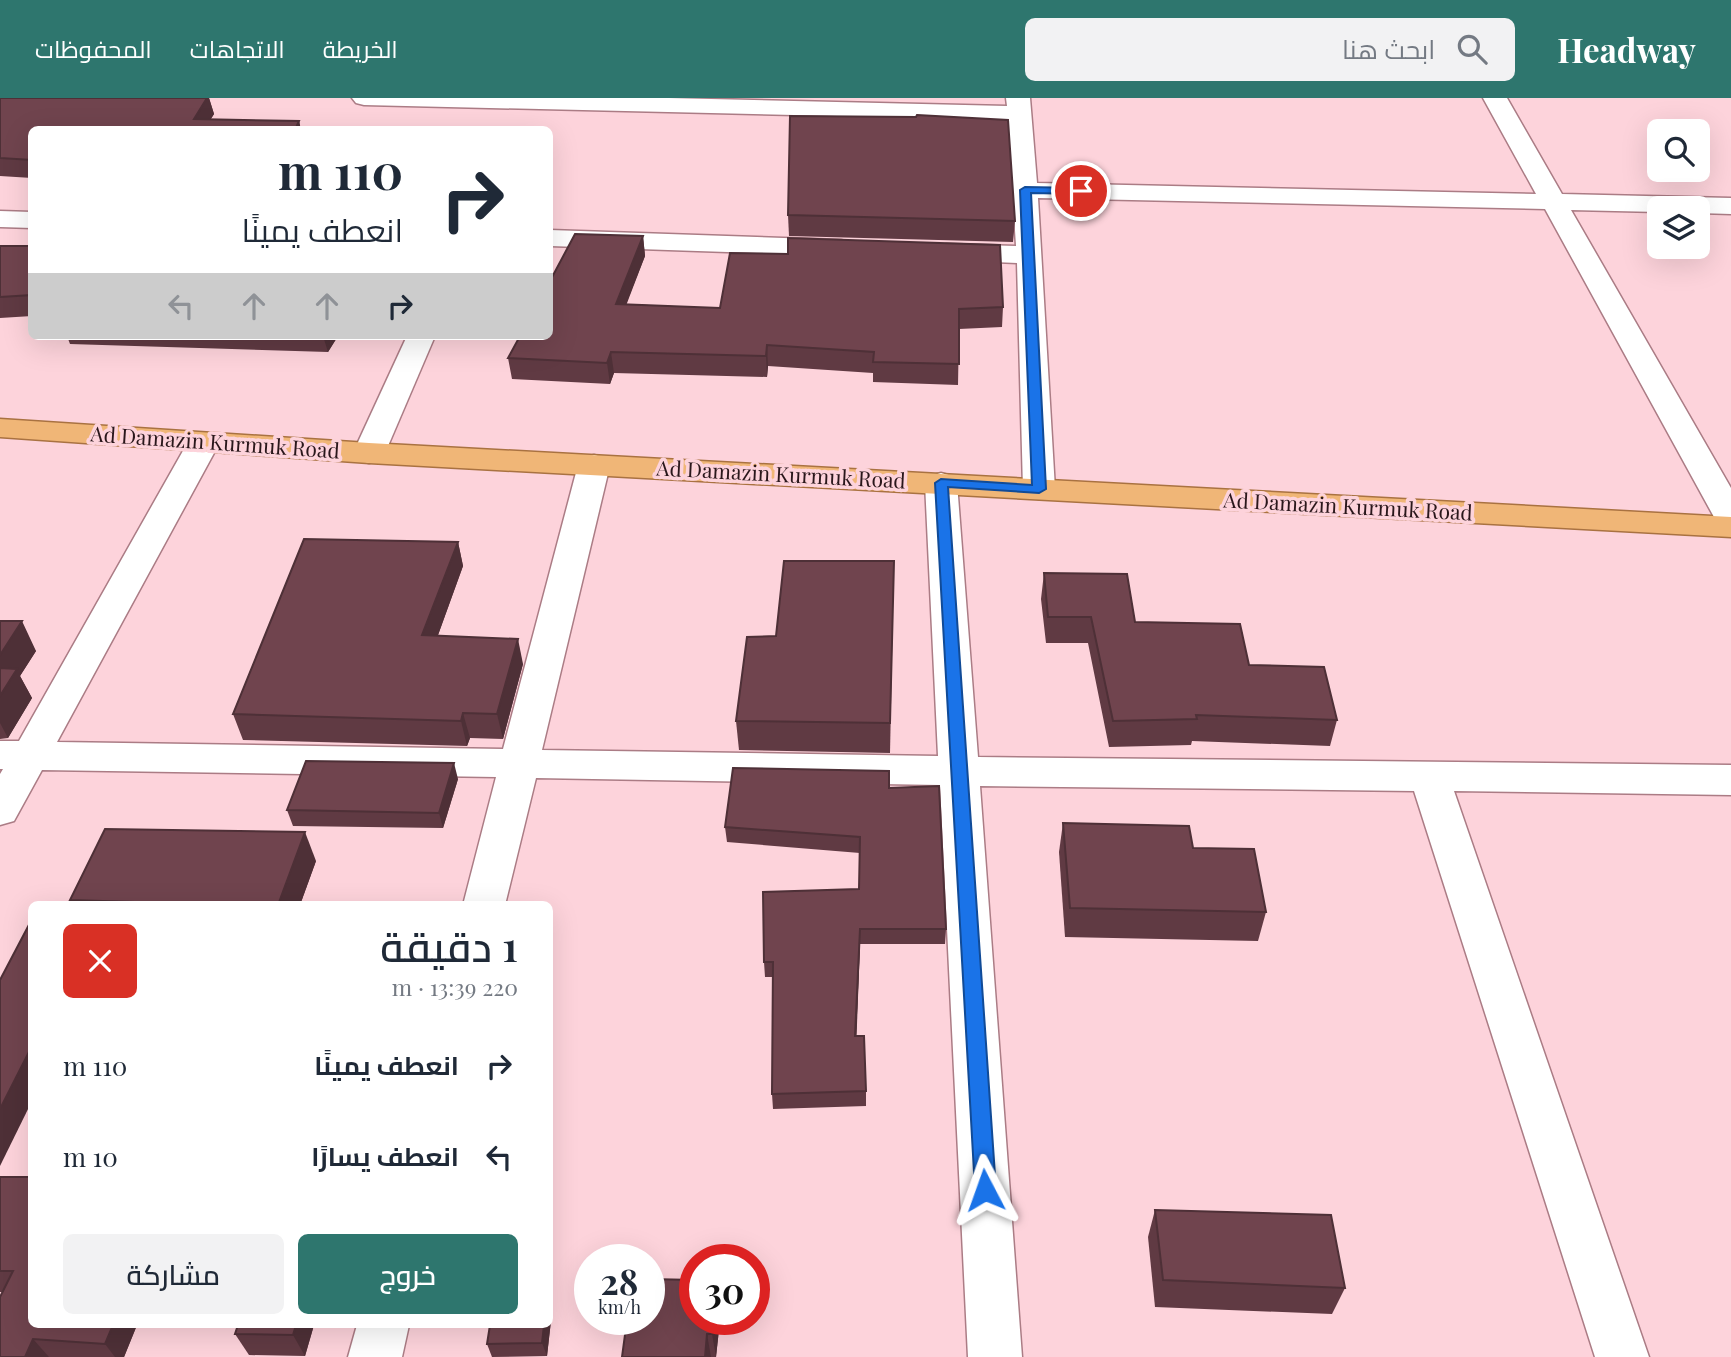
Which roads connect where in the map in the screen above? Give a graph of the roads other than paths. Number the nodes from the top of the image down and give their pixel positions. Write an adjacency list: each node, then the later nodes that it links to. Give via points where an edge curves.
1 (364, 98): 4 (street)
2 (1495, 98): 6 (street)
3 (1019, 106): 4 (street); 5 (street)
4 (532, 107)
5 (1025, 190): 6 (street); 13 (street)
6 (1552, 202): 7 (street); 21 (street)
7 (1731, 206)
8 (0, 219): 9 (street)
9 (28, 220)
10 (553, 238): 11 (street)
11 (865, 249)
12 (920, 251): 13 (street)
13 (1030, 255): 20 (street)
14 (419, 340): 17 (street)
15 (0, 428): 16 (highway, Ad Damazin Kurmuk Road)
16 (204, 442): 17 (highway, Ad Damazin Kurmuk Road); 23 (street)
17 (369, 453): 18 (highway, Ad Damazin Kurmuk Road)
18 (594, 465): 19 (highway, Ad Damazin Kurmuk Road); 24 (street)
19 (941, 483): 20 (highway, Ad Damazin Kurmuk Road); 25 (street)
20 (1039, 489): 22 (highway, Ad Damazin Kurmuk Road)
21 (1731, 517)
22 (1731, 527)
23 (15, 755): 24 (street); 28 (street)
24 (517, 764): 25 (street); 29 (street)
25 (961, 771): 26 (street); 32 (street)
26 (1429, 777): 27 (street); 33 (street)
27 (1731, 780)
28 (0, 810)
29 (485, 901)
30 (382, 1328): 31 (street)
31 (375, 1357)
32 (995, 1357)
33 (1622, 1357)

